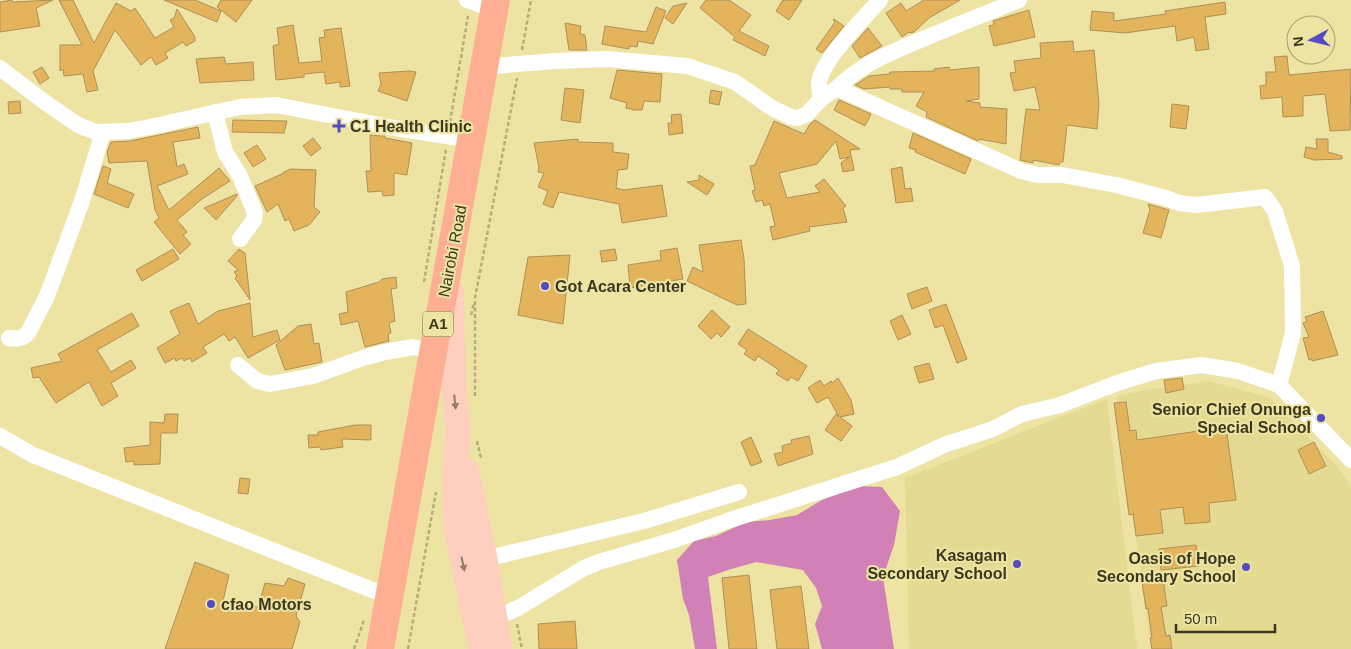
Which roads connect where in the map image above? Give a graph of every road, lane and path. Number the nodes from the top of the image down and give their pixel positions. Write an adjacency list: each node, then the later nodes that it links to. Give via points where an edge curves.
1 (531, 0): 5 (path)
2 (880, 0): 9 (street, via 841,44 826,68 819,82)
3 (1019, 0): 8 (street, via 894,50 846,78)
4 (486, 2): 6 (highway, Nairobi Road / A1); 12 (highway, Nairobi Road / A1); 12 (path)
5 (520, 65): 6 (street); 9 (street, via 608,59 687,66 735,82 772,108 798,118 807,114); 20 (path, via 475,298)
6 (493, 66): 14 (highway, Nairobi Road / A1)
7 (0, 68): 11 (street, via 78,125 92,132)
8 (837, 88): 9 (street); 19 (street, via 1030,173 1116,185 1196,205 1265,197 1276,211 1292,266 1294,333)
9 (821, 98)
10 (215, 112): 11 (street, via 150,127); 12 (street, via 276,105); 13 (street, via 225,152 240,176 255,213 254,220)
11 (103, 132): 16 (street, via 47,296 28,333 17,339)
12 (460, 138): 15 (path); 17 (highway, Nairobi Road / A1)
13 (240, 239)
14 (451, 284): 21 (main road, one-way to 21, via 454,387); 31 (highway, Nairobi Road / A1)
15 (422, 290)
16 (9, 338)
17 (433, 351): 18 (street, via 413,348 385,352 313,376 270,384 257,380); 27 (highway, Nairobi Road / A1)
18 (238, 365)
19 (1279, 385): 23 (street); 28 (street, via 1238,371 1202,365 1156,371 1060,405 1022,414 897,467 599,562)
20 (475, 405)
21 (467, 432): 24 (path); 26 (main road); 32 (main road, one-way to 32, via 455,481 457,534)
22 (0, 436): 27 (street, via 33,456)
23 (1351, 460)
24 (482, 462)
25 (739, 492): 26 (street, via 644,521)
26 (485, 559): 28 (main road)
27 (380, 593): 29 (path, via 366,613); 30 (highway, Nairobi Road / A1)
28 (505, 614): 33 (main road); 34 (path)
29 (354, 649)
30 (380, 649)
31 (389, 649)
32 (481, 649)
33 (500, 649)
34 (522, 649)

